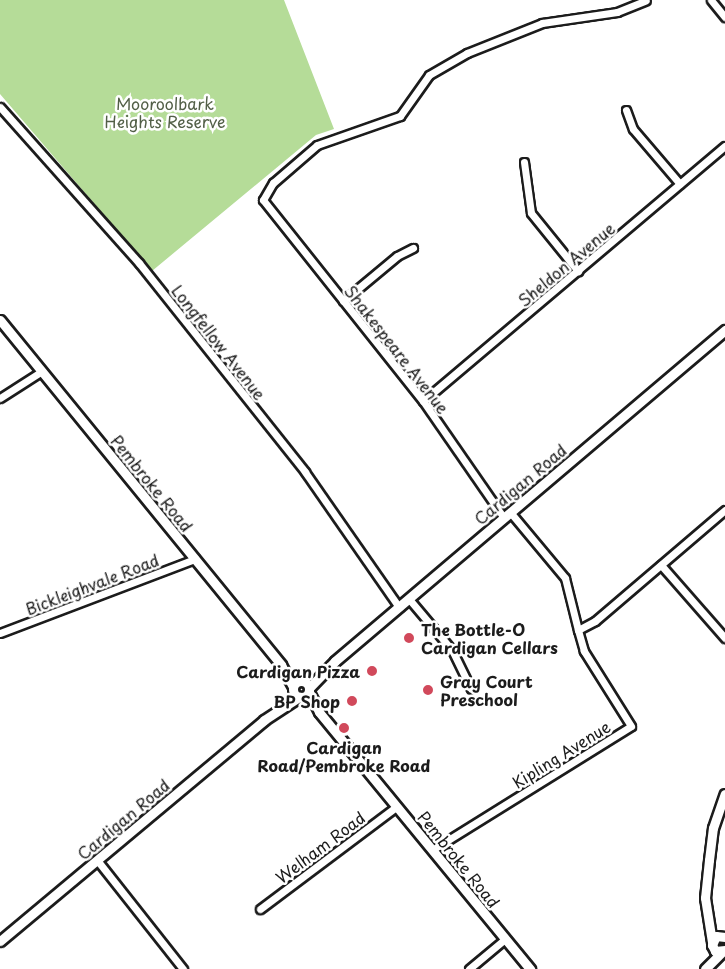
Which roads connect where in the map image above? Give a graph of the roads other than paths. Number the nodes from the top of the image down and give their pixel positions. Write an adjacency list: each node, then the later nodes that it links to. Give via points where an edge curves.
1 (646, 0): 11 (street, Shakespeare Avenue, via 616,12 542,23 467,53 429,75 400,116 317,145 273,183 263,200)
2 (711, 0): 3 (street)
3 (725, 17)
4 (0, 107): 22 (street, Longfellow Avenue, via 139,263 305,472)
5 (626, 110): 8 (street, via 633,129)
6 (725, 146): 8 (street, Sheldon Avenue)
7 (524, 162): 10 (street, via 531,213)
8 (680, 184): 10 (street, Sheldon Avenue)
9 (413, 248): 11 (street, via 397,256)
10 (578, 271): 16 (street, Sheldon Avenue)
11 (343, 301): 16 (street, Shakespeare Avenue)
12 (0, 320): 14 (street, Pembroke Road)
13 (725, 330): 18 (street, Cardigan Road)
14 (42, 371): 15 (street); 19 (street, Pembroke Road)
15 (0, 398)
16 (423, 401): 18 (street, Shakespeare Avenue)
17 (725, 510): 20 (street)
18 (507, 515): 21 (street, Cardigan Road); 23 (street, Shakespeare Avenue, via 565,578)
19 (195, 559): 24 (street, Bickleighvale Road); 27 (street, Pembroke Road)
20 (661, 565): 23 (street, via 595,621); 25 (street)
21 (409, 598): 22 (street, Cardigan Road); 26 (street, via 452,650)
22 (399, 607): 27 (street, Cardigan Road)
23 (578, 630): 30 (street, Kipling Avenue, via 584,651 631,726)
24 (0, 633)
25 (725, 638)
26 (471, 688)
27 (301, 689): 29 (street, Pembroke Road); 31 (street, Cardigan Road)
28 (725, 794): 33 (street, via 713,828)
29 (396, 807): 30 (street, Pembroke Road); 32 (street, Welham Road)
30 (432, 850): 35 (street, Pembroke Road)
31 (97, 860): 36 (street, Cardigan Road); 40 (street)
32 (260, 909)
33 (708, 924): 34 (street); 37 (street)
34 (724, 937): 37 (street, via 716,936)
35 (505, 939): 41 (street); 42 (street, Pembroke Road)
36 (0, 941)
37 (712, 945): 38 (street); 39 (street)
38 (724, 950): 39 (street)
39 (706, 967)
40 (183, 969)
41 (469, 969)
42 (530, 969)

